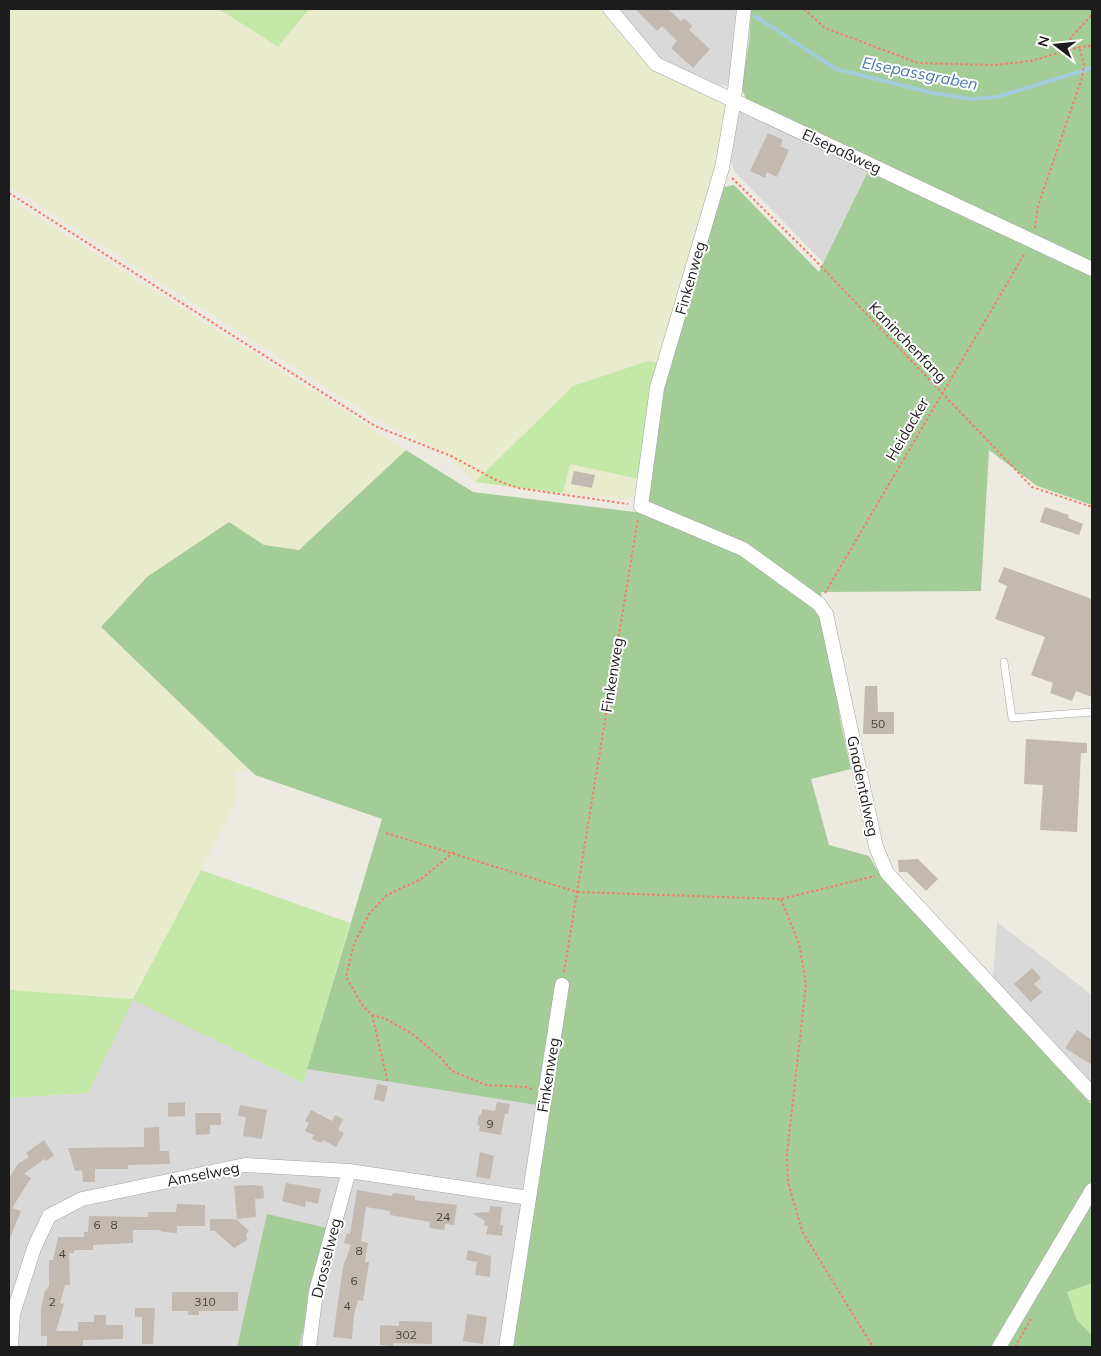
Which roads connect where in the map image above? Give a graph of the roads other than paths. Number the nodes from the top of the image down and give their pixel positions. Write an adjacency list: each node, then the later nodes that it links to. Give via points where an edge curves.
1 (610, 9): 3 (street, Elsepaßweg, via 656,64)
2 (744, 9): 3 (street, Finkenweg)
3 (734, 100): 4 (street, Elsepaßweg); 5 (street, Finkenweg, via 722,168 657,388 640,506 743,549)
4 (1092, 269)
5 (819, 604): 9 (street, Gnadentalweg, via 826,614 876,846 887,873)
6 (1004, 662): 7 (lane, via 1012,718)
7 (1092, 712)
8 (562, 984): 12 (street, Finkenweg)
9 (1092, 1094)
10 (349, 1171): 12 (street, Amselweg); 13 (street, Amselweg, via 245,1165 82,1199 66,1207 49,1216 34,1248 13,1314); 14 (street, Drosselweg, via 316,1290)
11 (1092, 1190): 16 (street)
12 (529, 1198): 15 (street, Finkenweg)
13 (11, 1347)
14 (309, 1347)
15 (506, 1347)
16 (999, 1347)

